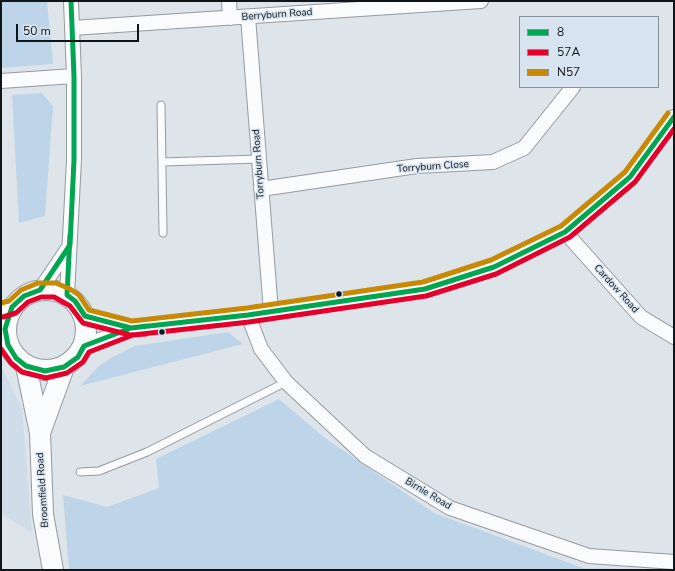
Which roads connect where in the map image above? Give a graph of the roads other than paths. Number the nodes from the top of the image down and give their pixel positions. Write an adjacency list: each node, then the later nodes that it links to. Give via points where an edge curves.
1 (70, 1): 6 (street)
2 (229, 1): 5 (street)
3 (481, 1): 4 (street, Berryburn Road)
4 (248, 17): 5 (street, Berryburn Road); 12 (street, Torryburn Road)
5 (230, 18): 6 (street, Berryburn Road)
6 (72, 28): 7 (street)
7 (74, 76): 8 (street); 17 (street)
8 (1, 81)
9 (572, 88): 14 (street, Torryburn Close, via 524,148 493,162 417,166)
10 (160, 105): 13 (lane)
11 (674, 117): 15 (street, via 630,177)
12 (259, 159): 13 (lane); 14 (street, Torryburn Road)
13 (162, 162): 16 (lane)
14 (261, 189): 21 (street, Torryburn Road)
15 (565, 232): 21 (street, via 494,267 425,289); 25 (street, Cardow Road, via 641,317)
16 (163, 233)
17 (70, 245): 18 (street); 19 (street)
18 (40, 290): 19 (street, via 55,290); 20 (street, via 24,296)
19 (67, 295): 22 (street, via 75,301)
20 (7, 308): 26 (street)
21 (271, 312): 23 (street)
22 (85, 316): 24 (street); 27 (street, via 87,330)
23 (248, 316): 24 (street); 30 (street, Birnie Road, via 261,349)
24 (131, 328): 27 (street)
25 (674, 337)
26 (4, 343): 28 (street)
27 (84, 346): 29 (street, via 78,357)
28 (26, 366): 29 (street, via 45,371); 31 (street, Broomfield Road)
29 (64, 367): 31 (street, Broomfield Road)
30 (286, 382): 32 (lane, via 147,452 99,471); 33 (street, Birnie Road, via 365,456 450,508 589,556)
31 (40, 433): 34 (street, Broomfield Road, via 43,514)
32 (80, 472)
33 (674, 562)
34 (53, 570)

